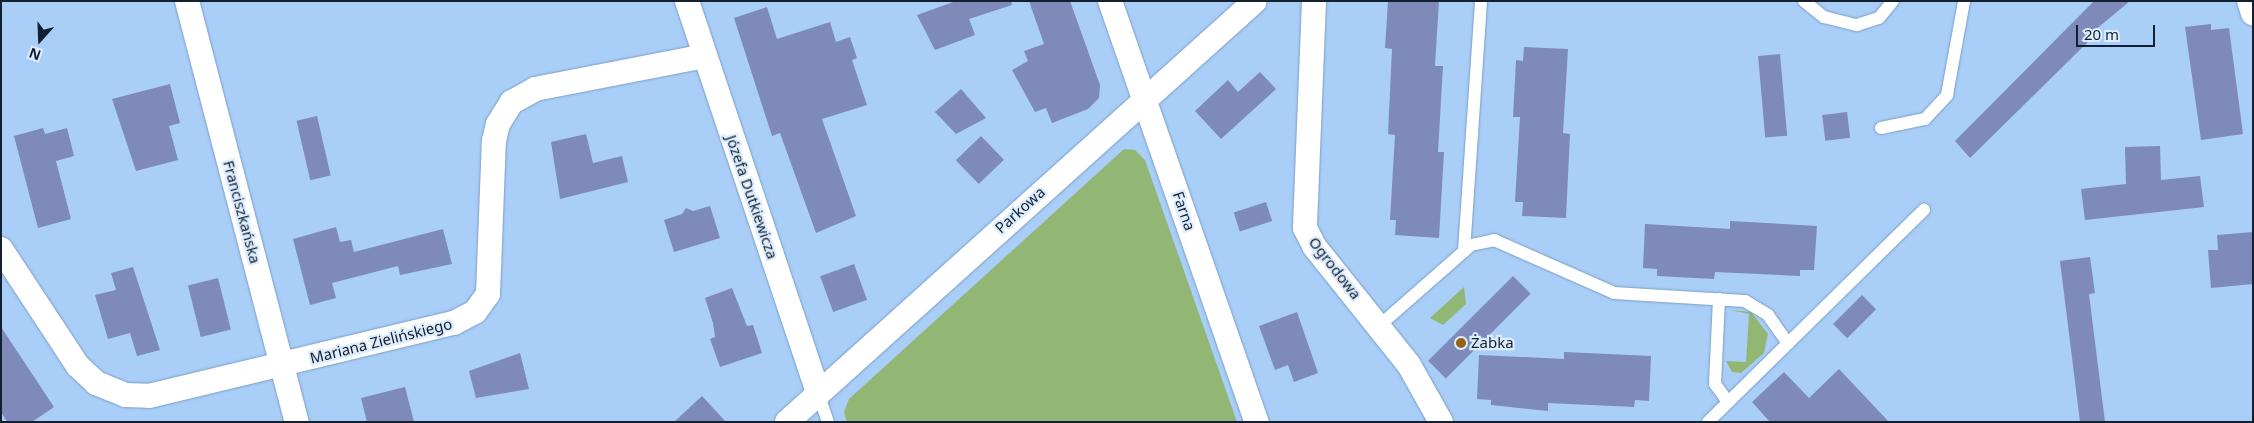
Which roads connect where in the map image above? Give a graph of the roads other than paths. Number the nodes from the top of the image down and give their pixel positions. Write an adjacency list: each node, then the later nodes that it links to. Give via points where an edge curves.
1 (186, 1): 21 (street, Franciszkańska)
2 (687, 1): 12 (street, Józefa Dutkiewicza)
3 (1110, 1): 13 (street, Farna)
4 (1255, 1): 13 (street, Parkowa)
5 (1314, 1): 19 (street, Ogrodowa, via 1305,228 1314,246)
6 (1481, 1): 17 (lane)
7 (1804, 1): 8 (lane, via 1824,17 1857,25 1879,18)
8 (1893, 1)
9 (1964, 1): 14 (lane, via 1947,95 1925,119)
10 (2249, 1): 11 (street)
11 (2253, 13)
12 (705, 56): 21 (street, Mariana Zielińskiego, via 535,89 518,97 495,131 490,276 480,307 454,323); 22 (street, Józefa Dutkiewicza)
13 (1146, 101): 22 (street, Parkowa, via 1099,137); 27 (street, Farna)
14 (1881, 128)
15 (1924, 210): 20 (lane)
16 (1, 249): 21 (street, Mariana Zielińskiego, via 78,366 106,388 149,396)
17 (1464, 251): 18 (lane, via 1478,242 1503,241 1614,293); 19 (lane)
18 (1719, 299): 20 (lane, via 1746,301 1761,309); 23 (lane, via 1715,384)
19 (1380, 325): 28 (street, Ogrodowa, via 1419,380)
20 (1788, 344): 23 (lane)
21 (282, 365): 24 (street, Franciszkańska)
22 (818, 393): 25 (street, Parkowa); 26 (lane)
23 (1728, 402): 29 (lane)
24 (297, 422)
25 (787, 422)
26 (828, 422)
27 (1257, 422)
28 (1441, 422)
29 (1708, 422)

